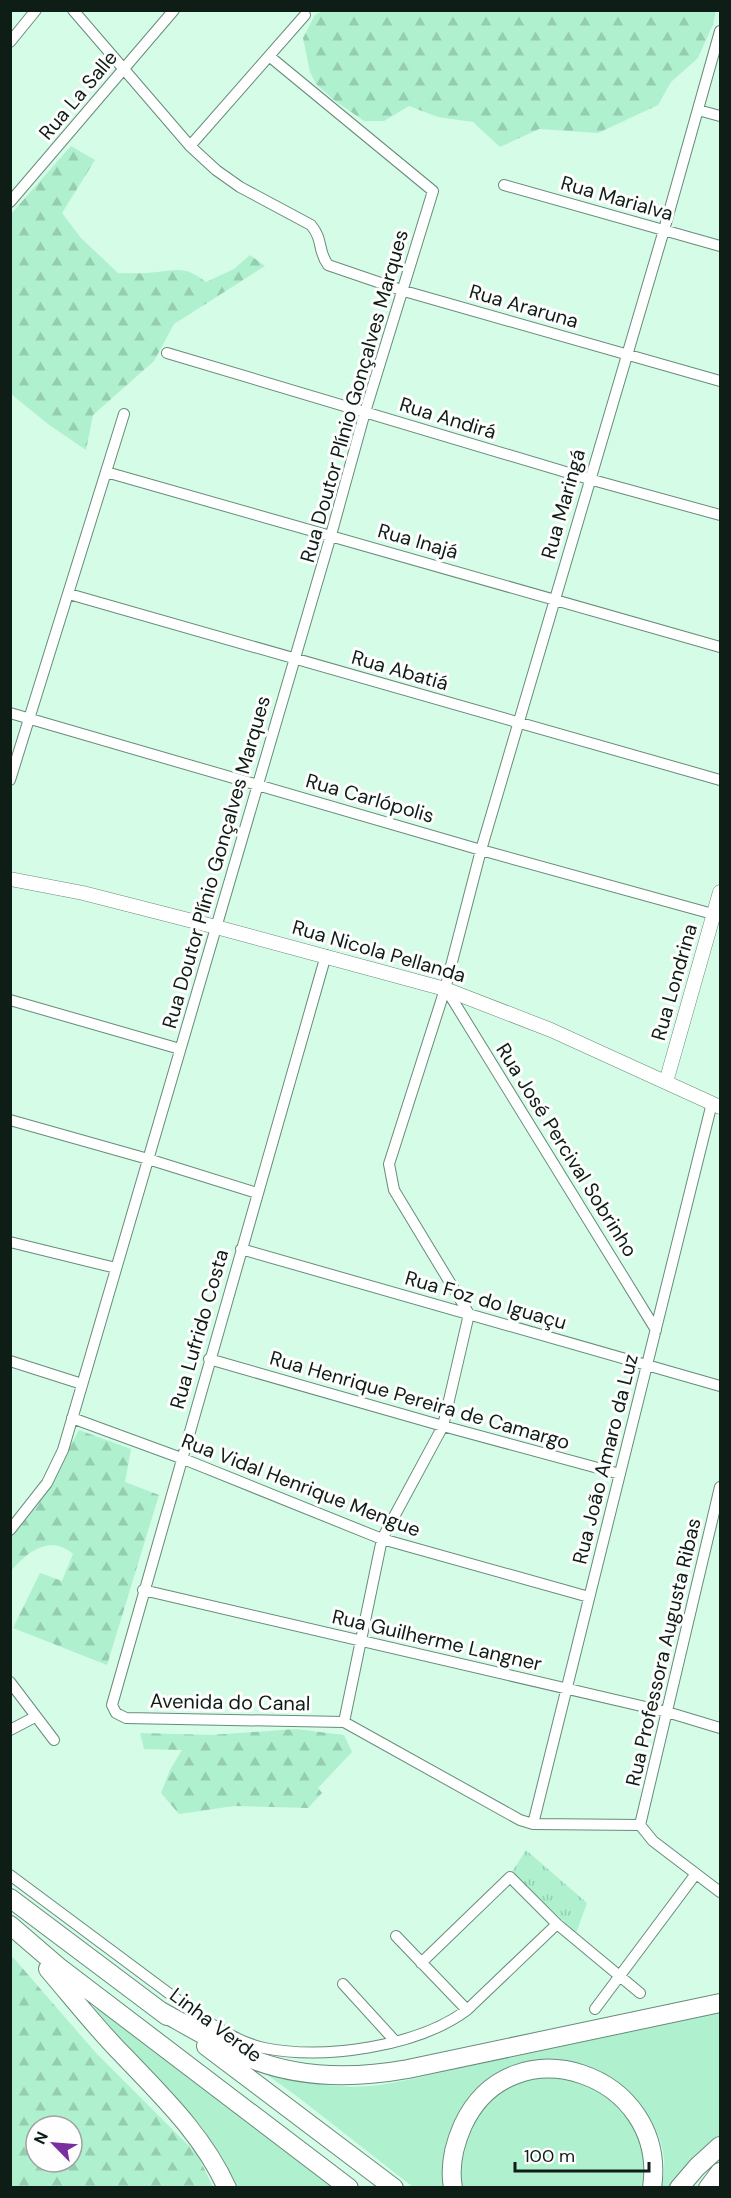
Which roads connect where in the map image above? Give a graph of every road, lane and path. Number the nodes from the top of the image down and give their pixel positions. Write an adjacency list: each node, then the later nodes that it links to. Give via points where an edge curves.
1 (36, 10): 6 (street)
2 (73, 10): 8 (street)
3 (174, 10): 8 (street, Rua La Salle)
4 (305, 15): 7 (street)
5 (720, 31): 9 (street, Rua Maringá)
6 (10, 42)
7 (269, 56): 11 (street); 16 (street, Rua Doutor Plínio Gonçalves Marques, via 433,191)
8 (123, 69): 11 (street); 13 (street, Rua La Salle)
9 (698, 110): 10 (street); 14 (street, Rua Maringá)
10 (720, 116)
11 (190, 146): 16 (street, Rua Araruna, via 240,187 311,225 319,234 322,257 328,265)
12 (504, 185): 14 (street, Rua Marialva)
13 (10, 202)
14 (664, 230): 15 (street, Rua Marialva); 18 (street, Rua Maringá)
15 (720, 246)
16 (404, 291): 18 (street, Rua Araruna); 20 (street, Rua Doutor Plínio Gonçalves Marques)
17 (167, 353): 20 (street, Rua Andirá)
18 (626, 354): 19 (street, Rua Araruna); 23 (street, Rua Maringá)
19 (720, 381)
20 (365, 412): 23 (street, Rua Andirá); 25 (street, Rua Doutor Plínio Gonçalves Marques)
21 (124, 414): 22 (street)
22 (106, 472): 25 (street, Rua Inajá); 26 (street)
23 (589, 479): 24 (street, Rua Andirá); 27 (street, Rua Maringá)
24 (720, 515)
25 (332, 535): 27 (street, Rua Inajá); 29 (street, Rua Doutor Plínio Gonçalves Marques)
26 (69, 594): 29 (street, Rua Abatiá); 31 (street)
27 (554, 599): 28 (street, Rua Inajá); 32 (street, Rua Maringá)
28 (720, 647)
29 (295, 659): 32 (street, Rua Abatiá); 35 (street, Rua Doutor Plínio Gonçalves Marques)
30 (10, 713): 31 (street, Rua Carlópolis)
31 (28, 718): 33 (street); 35 (street, Rua Carlópolis)
32 (518, 723): 34 (street, Rua Abatiá); 36 (street, Rua Maringá)
33 (10, 780)
34 (720, 780)
35 (258, 784): 36 (street, Rua Carlópolis); 40 (street, Rua Doutor Plínio Gonçalves Marques)
36 (481, 850): 39 (street, Rua Carlópolis); 42 (street, Rua Maringá)
37 (10, 879): 40 (main road, Rua Nicola Pellanda)
38 (720, 892): 39 (main road, Rua Londrina)
39 (717, 916): 45 (main road, Rua Londrina)
40 (216, 927): 41 (main road, Rua Nicola Pellanda); 44 (street, Rua Doutor Plínio Gonçalves Marques)
41 (326, 955): 42 (main road, Rua Nicola Pellanda); 49 (street, Rua Lufrido Costa)
42 (446, 989): 45 (main road, Rua Nicola Pellanda, via 531,1021); 53 (street, Rua Maringá, via 389,1164 394,1190); 54 (street, Rua José Percival Sobrinho)
43 (10, 1000): 44 (street)
44 (180, 1050): 48 (street, Rua Doutor Plínio Gonçalves Marques)
45 (666, 1082): 46 (main road, Rua Nicola Pellanda)
46 (716, 1105): 54 (street, Rua João Amaro da Luz)
47 (10, 1120): 48 (street)
48 (148, 1159): 49 (street); 52 (street, Rua Doutor Plínio Gonçalves Marques)
49 (257, 1193): 51 (street, Rua Lufrido Costa)
50 (10, 1242): 52 (street)
51 (241, 1249): 53 (street, Rua Foz do Iguaçu); 55 (street, Rua Lufrido Costa)
52 (116, 1268): 58 (street, Rua Doutor Plínio Gonçalves Marques)
53 (469, 1314): 57 (street, Rua Foz do Iguaçu); 61 (street)
54 (656, 1330): 57 (street, Rua João Amaro da Luz)
55 (209, 1359): 61 (street, Rua Henrique Pereira de Camargo); 62 (street, Rua Lufrido Costa)
56 (10, 1361): 58 (street)
57 (648, 1365): 59 (street, Rua Foz do Iguaçu); 63 (street, Rua João Amaro da Luz)
58 (82, 1383): 60 (street, Rua Doutor Plínio Gonçalves Marques)
59 (720, 1386)
60 (72, 1418): 62 (street, Rua Vidal Henrique Mengue); 65 (street, Rua Doutor Plínio Gonçalves Marques, via 63,1450 47,1483)
61 (442, 1426): 63 (street, Rua Henrique Pereira de Camargo); 66 (street)
62 (181, 1458): 66 (street, Rua Vidal Henrique Mengue); 67 (street, Rua Lufrido Costa)
63 (620, 1474): 68 (street, Rua João Amaro da Luz)
64 (720, 1487): 72 (street, Rua Professora Augusta Ribas)
65 (10, 1530)
66 (382, 1539): 68 (street, Rua Vidal Henrique Mengue); 69 (street)
67 (143, 1590): 69 (street, Rua Guilherme Langner); 73 (street, Rua Lufrido Costa, via 112,1705)
68 (589, 1597): 71 (street, Rua João Amaro da Luz)
69 (361, 1640): 71 (street, Rua Guilherme Langner); 75 (street)
70 (10, 1682): 74 (street)
71 (568, 1689): 72 (street, Rua Guilherme Langner); 79 (street, Rua João Amaro da Luz)
72 (667, 1712): 76 (street, Rua Guilherme Langner); 80 (street, Rua Professora Augusta Ribas)
73 (116, 1713): 75 (street, Avenida do Canal, via 126,1718)
74 (35, 1717): 77 (street); 78 (street)
75 (344, 1722): 79 (street)
76 (720, 1728)
77 (10, 1730)
78 (54, 1740)
79 (533, 1824): 80 (street)
80 (640, 1825): 82 (street, via 653,1841)
81 (10, 1875): 96 (street, via 222,2031 262,2047 296,2051 358,2049)
82 (695, 1875): 83 (street); 89 (street)
83 (720, 1892)
84 (10, 1898): 94 (highway, Linha Verde)
85 (556, 1924): 88 (street, via 510,1878); 89 (street); 95 (street)
86 (11, 1925): 99 (highway, via 107,2038 184,2120); 100 (highway, via 60,1968)
87 (396, 1936): 88 (street)
88 (421, 1963): 95 (street)
89 (619, 1976): 91 (street); 93 (street)
90 (343, 1984): 96 (street)
91 (640, 1993)
92 (720, 2003): 94 (highway, via 408,2069 348,2076 290,2071 265,2064)
93 (595, 2009)
94 (159, 2010): 101 (highway, Linha Verde)
95 (467, 2010): 96 (street, via 435,2029)
96 (395, 2041)
97 (720, 2146): 104 (highway)
98 (720, 2172): 105 (highway)
99 (227, 2187)
100 (349, 2187)
101 (394, 2187)
102 (453, 2187): 103 (highway, via 451,2172 458,2136 479,2100 508,2078 544,2068 589,2077 621,2097 634,2111 650,2141)
103 (652, 2187)
104 (679, 2187)
105 (708, 2187)

